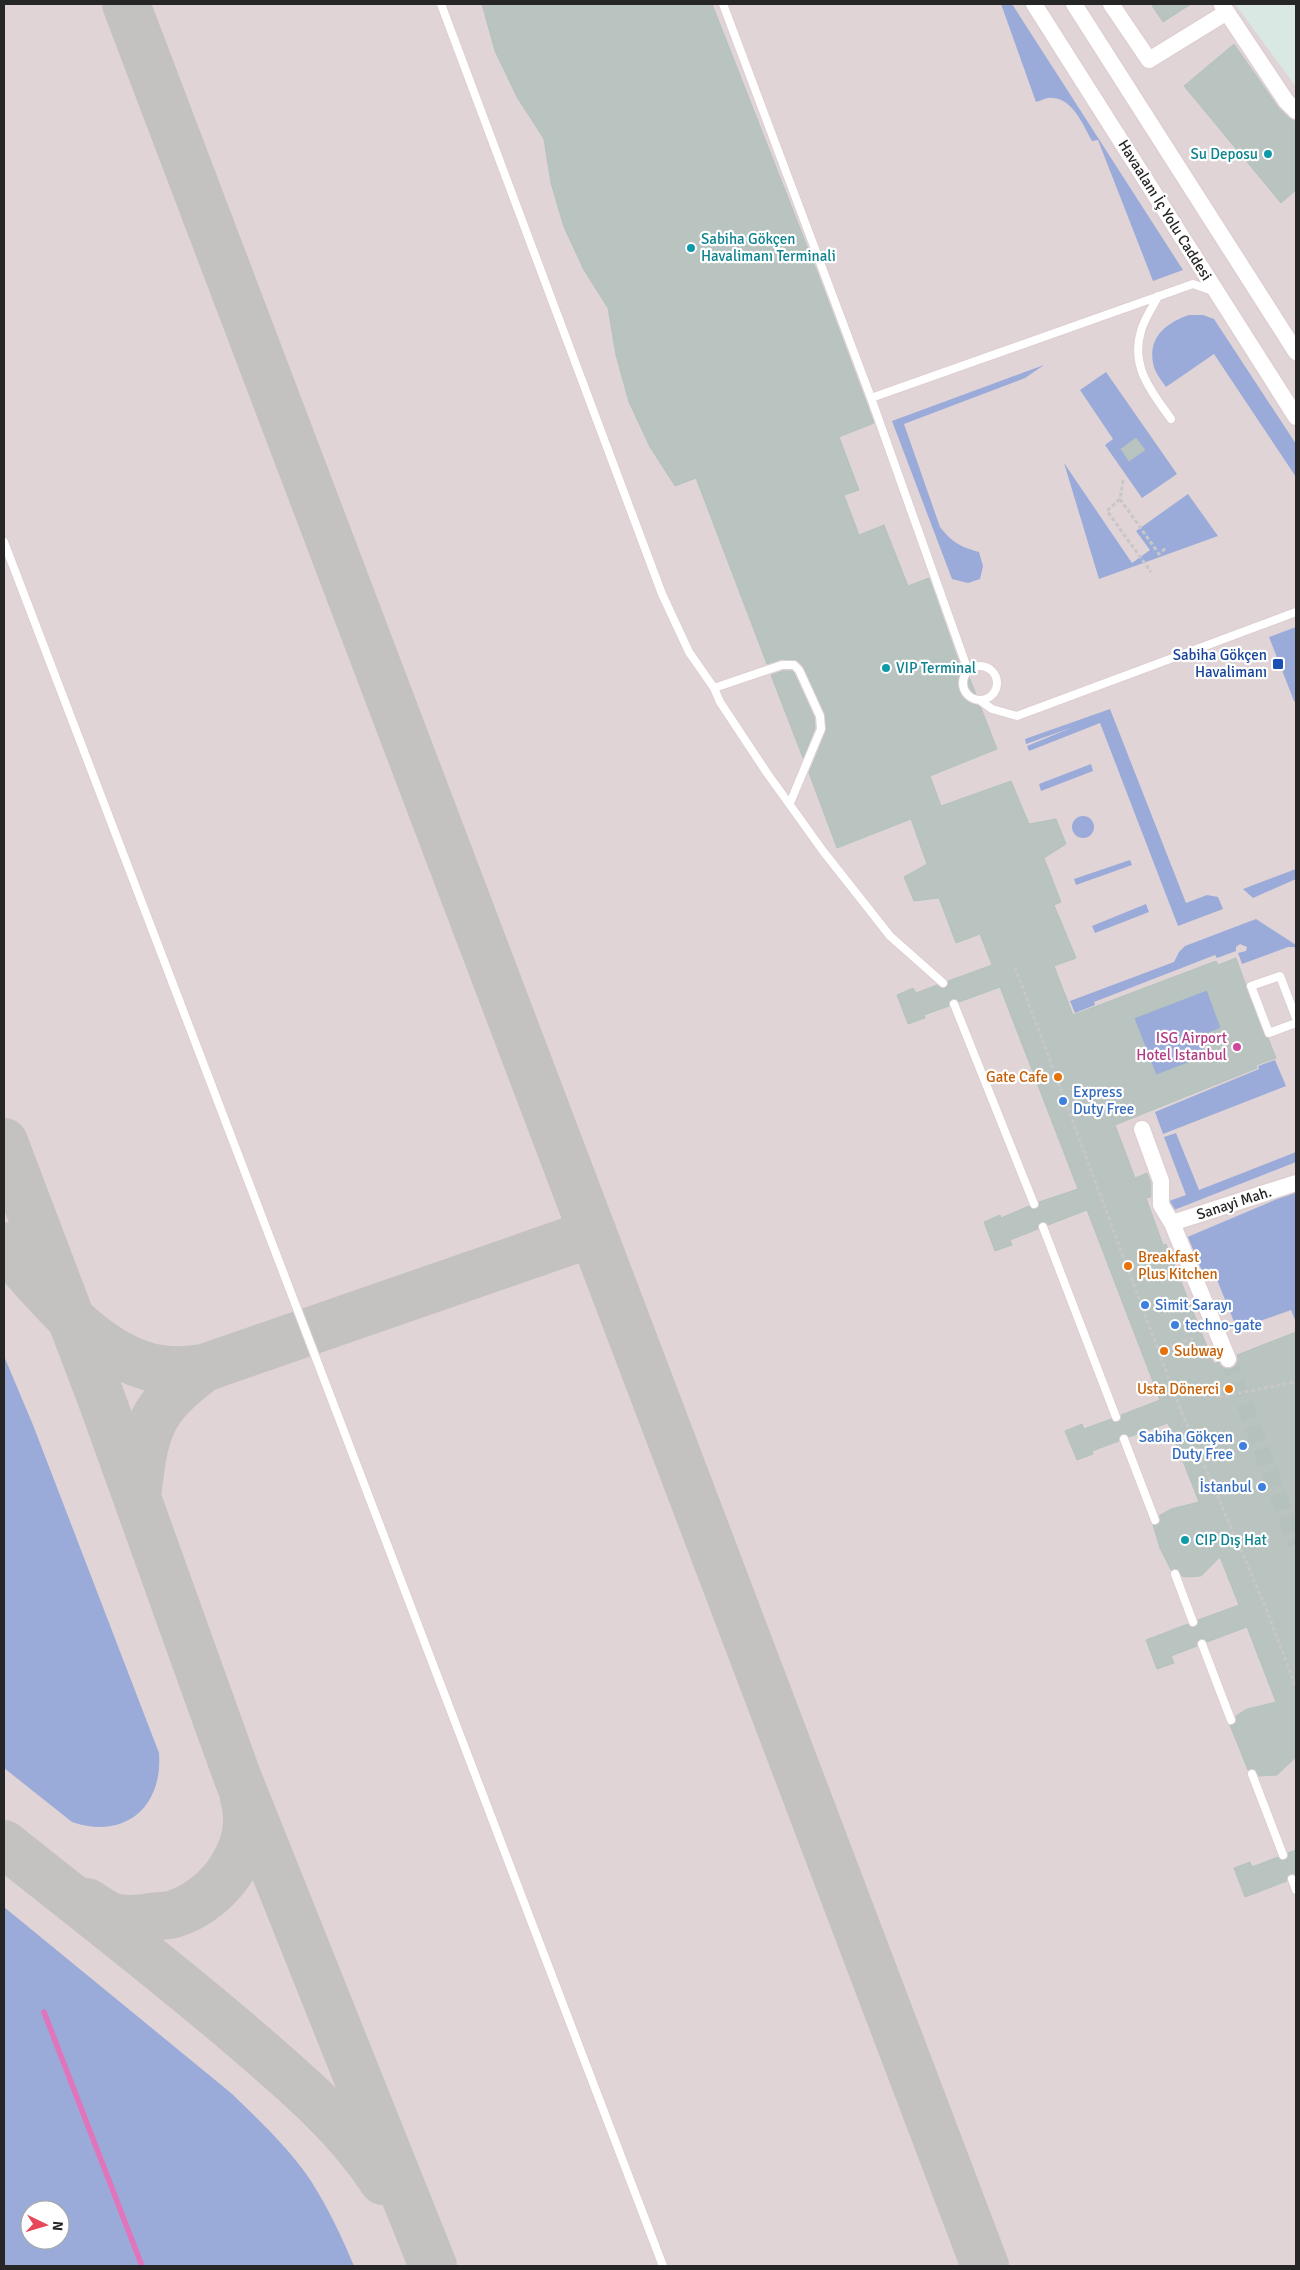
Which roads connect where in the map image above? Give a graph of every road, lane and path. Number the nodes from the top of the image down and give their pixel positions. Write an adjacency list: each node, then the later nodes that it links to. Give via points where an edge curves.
1 (441, 4): 21 (lane, via 662,594 689,652)
2 (724, 4): 11 (lane)
3 (1034, 4): 8 (street, Havaalanı İç Yolu Caddesi)
4 (1074, 4): 10 (street)
5 (1111, 4): 6 (street, via 1149,60)
6 (1224, 8): 7 (street)
7 (1296, 111)
8 (1218, 293): 9 (lane, via 1193,284); 12 (street, Havaalanı İç Yolu Caddesi)
9 (1158, 296): 11 (lane); 13 (lane, via 1141,331 1137,358 1147,383)
10 (1296, 352)
11 (871, 398): 20 (lane, via 965,662)
12 (1296, 417)
13 (1171, 419)
14 (1122, 480): 15 (path)
15 (1120, 499): 17 (path, via 1159,554); 18 (path, via 1107,511)
16 (4, 542): 52 (lane)
17 (1167, 548)
18 (1151, 572)
19 (1296, 612): 22 (lane, via 1016,716 992,709)
20 (966, 673): 22 (lane, via 962,680 963,688 973,699); 22 (lane, via 978,666 991,670 995,676 996,690)
21 (714, 688): 23 (lane, via 767,774); 23 (lane, via 782,665 794,665 799,670 820,716 821,729)
22 (981, 700)
23 (790, 803): 25 (lane, via 890,936)
24 (1015, 967): 46 (path, via 1181,1411 1265,1606)
25 (943, 983)
26 (1293, 998): 28 (lane); 29 (lane, via 1280,976 1251,986 1269,1034)
27 (954, 1004): 32 (lane)
28 (1296, 1018)
29 (1296, 1023)
30 (1142, 1129): 33 (street, via 1161,1181 1161,1205)
31 (1296, 1183): 33 (street, Sanayi Mah.)
32 (1034, 1204)
33 (1172, 1223): 37 (street)
34 (1043, 1227): 40 (lane)
35 (1196, 1337): 36 (path)
36 (1171, 1346)
37 (1228, 1359)
38 (1296, 1382): 39 (path)
39 (1219, 1397)
40 (1116, 1417)
41 (1124, 1439): 42 (lane)
42 (1155, 1520)
43 (1175, 1574): 44 (lane)
44 (1194, 1622)
45 (1202, 1644): 47 (lane)
46 (1296, 1687)
47 (1231, 1720)
48 (1252, 1774): 49 (lane)
49 (1283, 1855)
50 (1292, 1879): 51 (lane)
51 (1296, 1890)
52 (663, 2266)

